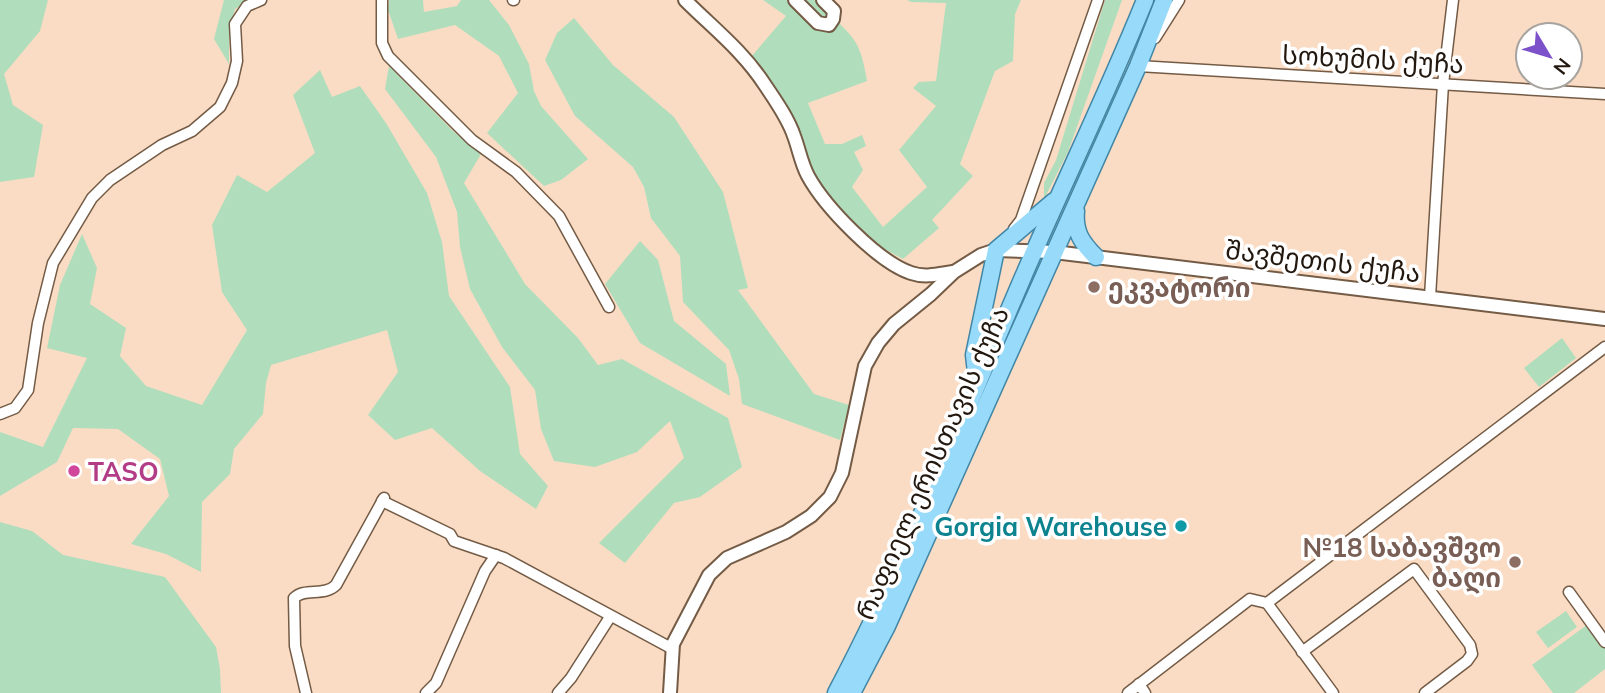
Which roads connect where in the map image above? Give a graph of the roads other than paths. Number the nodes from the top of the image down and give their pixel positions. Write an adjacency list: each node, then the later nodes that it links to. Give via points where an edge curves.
1 (261, 0): 26 (street, via 247,6 235,24 237,61 220,107 192,131 110,180 92,198 53,264 28,390 15,408)
2 (382, 0): 22 (street, via 382,43 388,56 472,140 516,172 559,216)
3 (685, 0): 20 (street, via 740,52 764,83 794,133 807,175 824,201 871,249 914,274)
4 (795, 0): 5 (street, via 818,23 829,25 834,11)
5 (823, 0)
6 (1098, 0): 16 (street, via 1021,220)
7 (1145, 0): 14 (main road, რაფიელ ერისთავის ქუჩა)
8 (1164, 0): 11 (main road, რაფიელ ერისთავის ქუჩა)
9 (1179, 0): 11 (street)
10 (1452, 0): 12 (street)
11 (1138, 66): 12 (street, სოხუმის ქუჩა); 15 (main road, რაფიელ ერისთავის ქუჩა)
12 (1443, 84): 13 (street, სოხუმის ქუჩა); 21 (street)
13 (1605, 94)
14 (1061, 195): 16 (main road); 17 (main road, რაფიელ ერისთავის ქუჩა)
15 (1076, 202): 18 (main road, რაფიელ ერისთავის ქუჩა); 19 (main road, via 1077,233)
16 (996, 250): 17 (street, შავშეთის ქუჩა); 20 (street); 25 (main road, via 974,355)
17 (1034, 250): 18 (street, შავშეთის ქუჩა); 25 (main road, რაფიელ ერისთავის ქუჩა)
18 (1054, 252): 19 (street, შავშეთის ქუჩა); 41 (main road, რაფიელ ერისთავის ქუჩა, via 887,626)
19 (1097, 257): 21 (street, შავშეთის ქუჩა)
20 (954, 272): 32 (street, via 894,324 865,366 842,473 830,497 811,516 727,558 709,575)
21 (1430, 297): 23 (street, შავშეთის ქუჩა)
22 (609, 307)
23 (1605, 319)
24 (1605, 347): 29 (street)
25 (977, 384): 40 (main road, რაფიელ ერისთავის ქუჩა, via 933,491)
26 (0, 414)
27 (496, 555): 30 (street); 34 (street, via 485,571); 36 (street, via 454,541 450,534 383,500 336,585 294,598 295,646)
28 (1569, 592): 31 (street)
29 (1267, 603): 33 (street); 35 (street, via 1250,599)
30 (610, 617): 32 (street); 38 (street)
31 (1605, 642)
32 (671, 648): 39 (street)
33 (1302, 652): 43 (street); 44 (street, via 1414,569 1472,654)
34 (438, 688): 37 (street)
35 (1142, 689): 42 (street)
36 (306, 693)
37 (426, 693)
38 (558, 693)
39 (670, 693)
40 (836, 693)
41 (852, 693)
42 (1128, 693)
43 (1333, 693)
44 (1425, 693)

